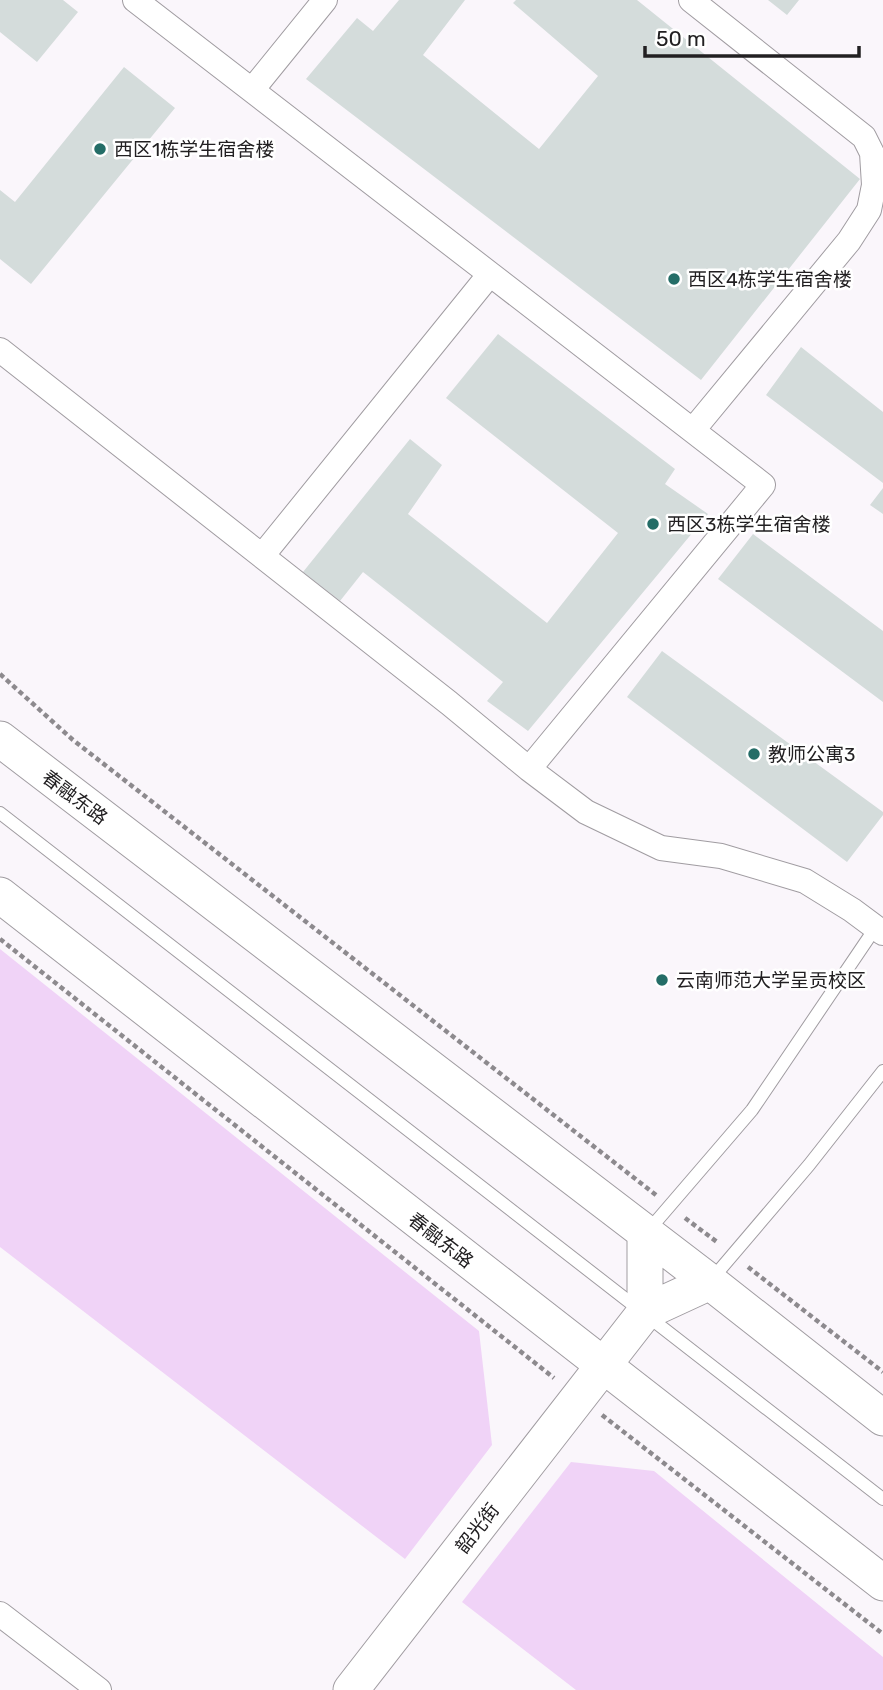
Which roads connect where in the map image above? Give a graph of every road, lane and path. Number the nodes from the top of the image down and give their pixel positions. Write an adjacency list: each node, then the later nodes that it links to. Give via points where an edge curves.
1 (135, 0): 4 (street)
2 (325, 0): 4 (street)
3 (691, 0): 5 (street, via 863,137 872,153)
4 (252, 90): 6 (street)
5 (876, 211): 8 (street)
6 (490, 274): 8 (street); 9 (street)
7 (0, 350): 9 (street)
8 (693, 430): 12 (street, via 763,485)
9 (262, 556): 12 (street)
10 (0, 674): 18 (path, via 73,740)
11 (0, 740): 19 (main road, 春融东路)
12 (529, 769): 15 (street, via 586,812 661,848 721,856 805,881)
13 (0, 813): 22 (lane)
14 (0, 895): 23 (main road, 春融东路)
15 (881, 926): 18 (lane, via 752,1110)
16 (0, 939): 25 (path)
17 (883, 1071): 20 (lane)
18 (670, 1206): 19 (lane); 20 (path)
19 (645, 1234): 21 (main road, 春融东路); 22 (main road)
20 (733, 1255): 21 (lane); 24 (path)
21 (710, 1282): 22 (main road); 26 (main road, 春融东路)
22 (645, 1312): 23 (main road, 韶光街); 27 (lane)
23 (602, 1366): 25 (main road, 韶光街); 28 (main road, 春融东路)
24 (883, 1372)
25 (578, 1397): 30 (path); 32 (main road, 韶光街)
26 (883, 1418)
27 (883, 1499)
28 (883, 1583)
29 (0, 1614): 31 (street)
30 (883, 1634)
31 (99, 1690)
32 (351, 1690)

